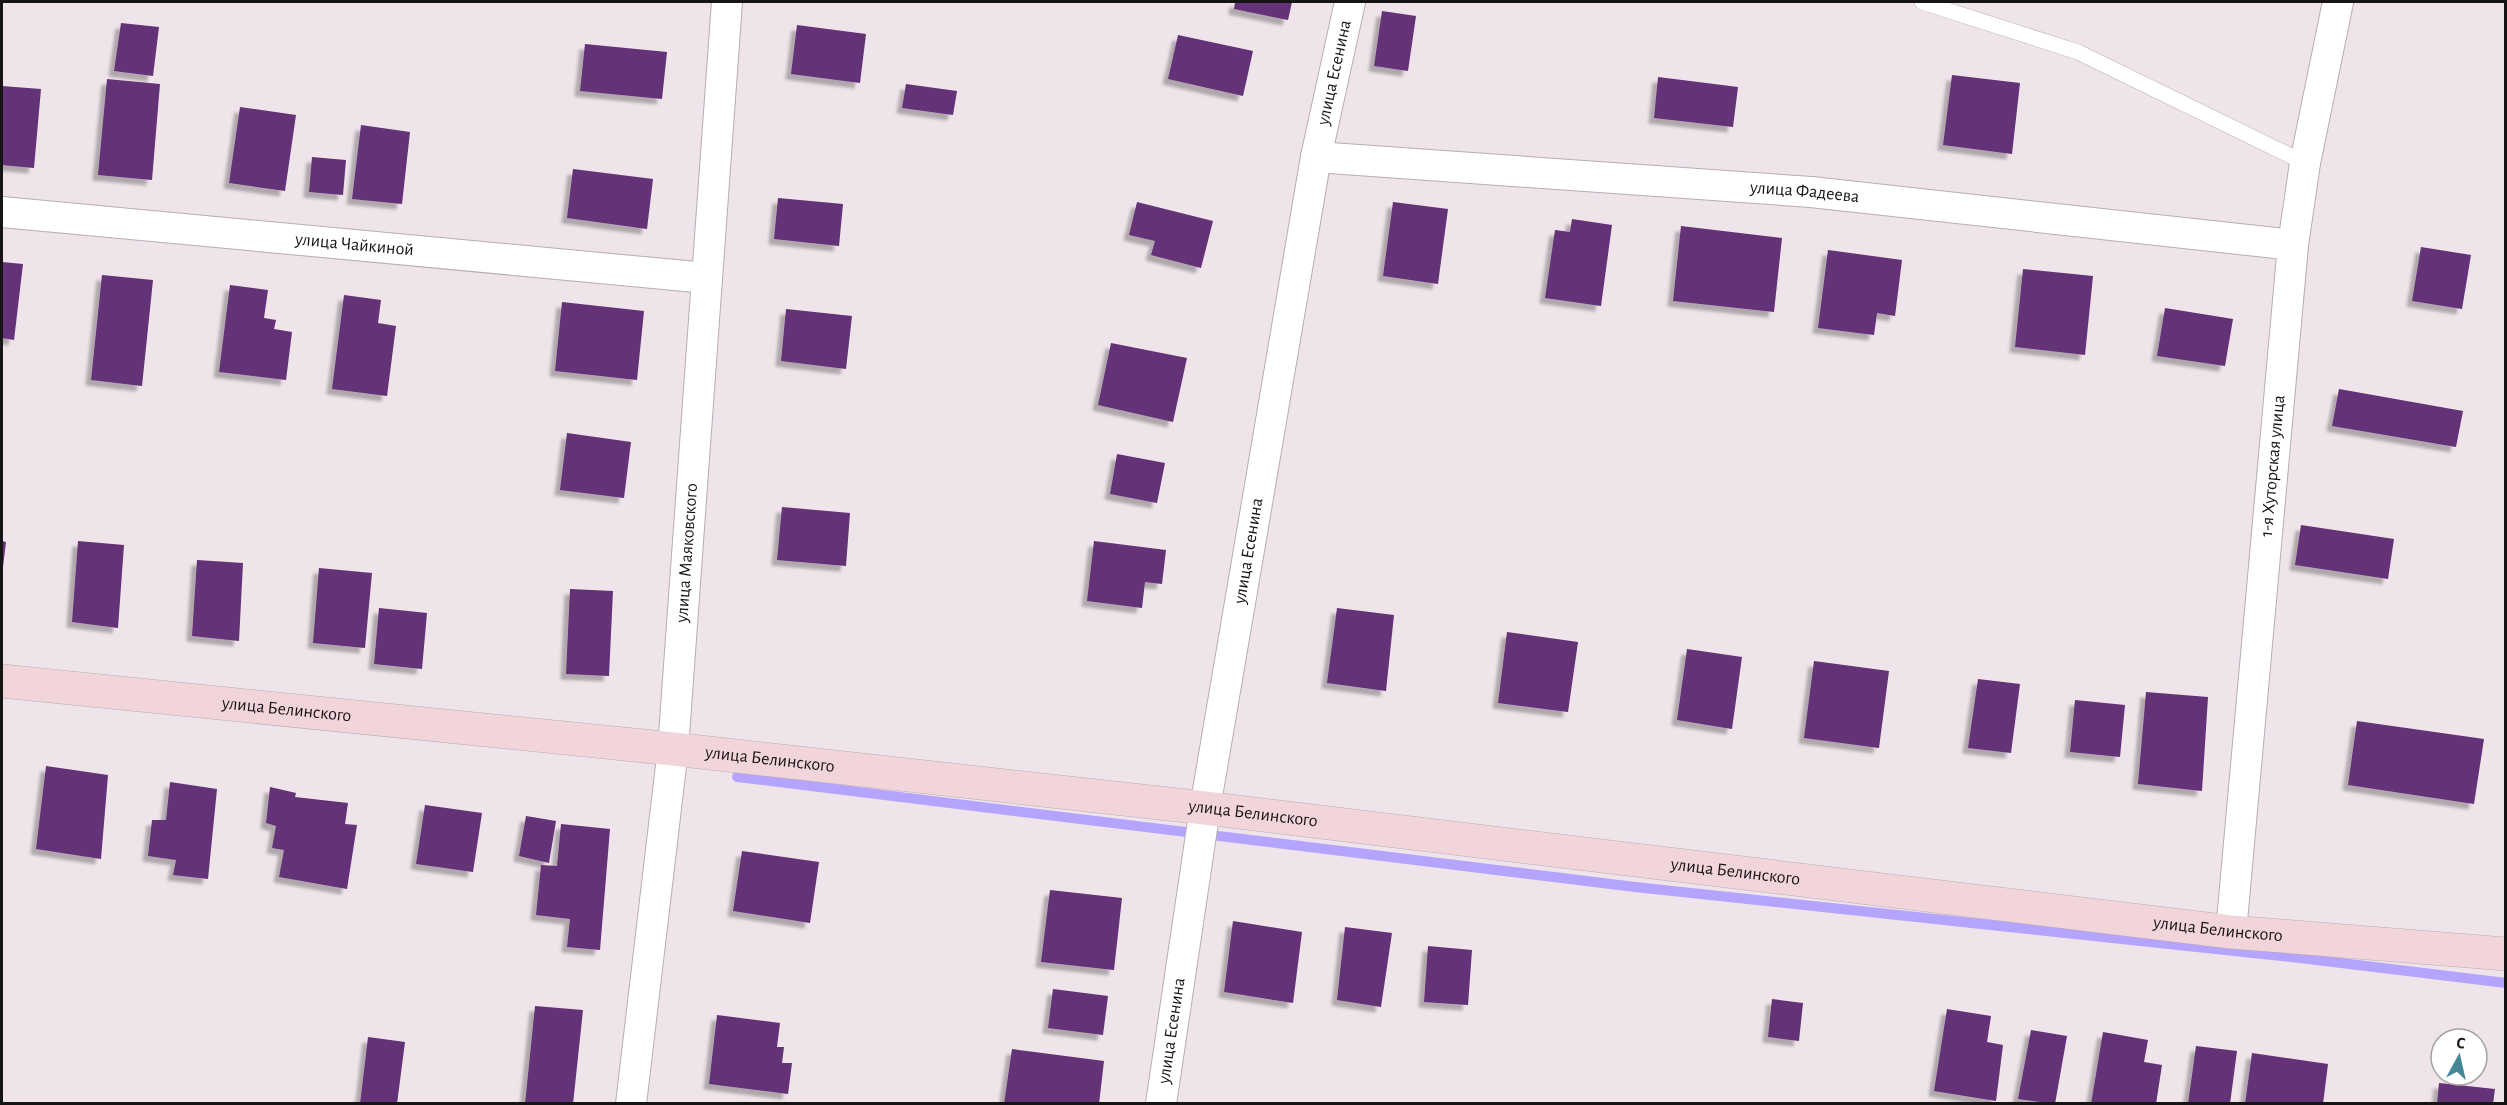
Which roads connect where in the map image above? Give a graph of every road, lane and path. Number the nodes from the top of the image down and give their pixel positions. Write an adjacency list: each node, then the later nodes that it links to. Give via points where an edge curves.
1 (727, 2): 9 (street, улица Маяковского)
2 (1350, 2): 5 (street, улица Есенина)
3 (1922, 2): 6 (lane, via 2078,52)
4 (2338, 2): 6 (street, 1-я Хуторская улица)
5 (1316, 157): 8 (street, улица Фадеева, via 1811,192); 12 (street, улица Есенина)
6 (2305, 163): 8 (street, 1-я Хуторская улица)
7 (2, 212): 9 (street, улица Чайкиной)
8 (2293, 245): 13 (street, 1-я Хуторская улица)
9 (707, 278): 11 (street, улица Маяковского)
10 (2, 681): 11 (street, улица Белинского)
11 (673, 749): 12 (street, улица Белинского); 15 (street, улица Маяковского)
12 (1205, 808): 13 (street, улица Белинского); 16 (street, улица Есенина)
13 (2231, 932): 14 (street, улица Белинского)
14 (2505, 954)
15 (631, 1104)
16 (1161, 1104)

